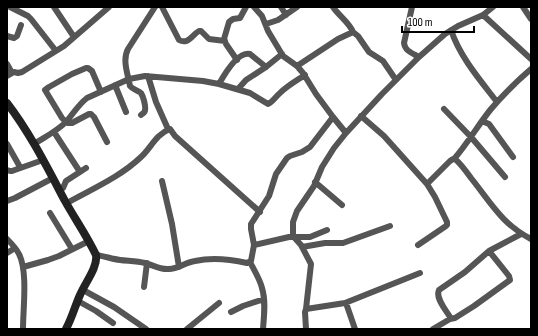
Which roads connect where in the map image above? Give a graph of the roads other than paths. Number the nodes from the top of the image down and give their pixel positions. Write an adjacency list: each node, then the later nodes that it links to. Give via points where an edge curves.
1 (10, 7): 23 (street, via 28,16)
2 (54, 7): 21 (street)
3 (109, 7): 21 (street)
4 (155, 7): 35 (street, via 126,52)
5 (162, 7): 22 (street, via 180,40 190,40 199,30 209,39)
6 (246, 7): 22 (street, via 240,18 229,22)
7 (254, 7): 16 (street, via 261,13)
8 (281, 7): 14 (street)
9 (297, 7): 14 (street)
10 (333, 7): 19 (street)
11 (412, 7): 25 (street, via 404,43 407,50)
12 (523, 7): 15 (street)
13 (487, 10): 18 (street); 26 (street)
14 (286, 14): 16 (street)
15 (531, 19)
16 (266, 24): 24 (street)
17 (21, 25): 20 (street, via 17,36)
18 (451, 30): 25 (street); 42 (street, via 461,52)
19 (353, 32): 29 (street); 36 (street, via 369,52 383,61)
20 (7, 36)
21 (74, 37): 23 (street)
22 (225, 41): 27 (street)
23 (56, 51): 32 (street, via 22,72)
24 (282, 54): 29 (street); 30 (street)
25 (418, 57): 36 (street)
26 (531, 59)
27 (237, 60): 30 (street, via 248,53); 37 (street, via 227,69)
28 (7, 64): 32 (street)
29 (297, 66): 33 (street)
30 (266, 67): 39 (street, via 246,80)
31 (531, 70): 42 (street)
32 (9, 75)
33 (305, 75): 39 (street, via 283,90 269,104); 47 (street)
34 (148, 76): 35 (street); 37 (street); 50 (street)
35 (128, 79): 38 (street); 45 (street, via 130,88 140,92 142,96 145,109)
36 (396, 80): 46 (street)
37 (219, 84): 39 (street)
38 (115, 85): 40 (street); 44 (street)
39 (238, 89)
40 (101, 92): 49 (street, via 84,100); 49 (street, via 92,71 88,68 46,89)
41 (7, 102): 56 (street)
42 (497, 102): 48 (street)
43 (444, 110): 53 (street)
44 (126, 112)
45 (141, 114)
46 (361, 116): 52 (street); 68 (street, via 384,136)
47 (333, 117): 52 (street); 73 (street, via 310,147 287,158 276,174 269,196)
48 (482, 121): 53 (street); 57 (street, via 489,124)
49 (66, 122): 51 (street); 54 (street, via 91,114)
50 (168, 129): 71 (street, via 129,167); 73 (street)
51 (54, 132): 56 (street); 63 (street)
52 (346, 133): 67 (street, via 322,166)
53 (471, 137): 58 (street); 65 (street)
54 (108, 142)
55 (7, 144): 60 (street)
56 (34, 144): 59 (street)
57 (513, 157)
58 (454, 159): 68 (street); 77 (street, via 502,218)
59 (43, 160): 60 (street); 64 (street)
60 (20, 168): 62 (street)
61 (86, 168): 63 (street)
62 (7, 170)
63 (80, 172): 69 (street, via 66,181)
64 (53, 178): 69 (street); 70 (street)
65 (505, 178)
66 (162, 181): 93 (street)
67 (315, 182): 72 (street); 78 (street, via 295,216)
68 (427, 184): 83 (street, via 447,225)
69 (60, 190): 71 (street)
70 (7, 201)
71 (66, 203): 81 (street)
72 (342, 205)
73 (260, 212): 82 (street, via 251,224)
74 (50, 213): 86 (street)
75 (390, 226): 84 (street, via 343,243)
76 (327, 230): 78 (street)
77 (521, 234): 80 (street); 87 (street)
78 (294, 238): 82 (street); 84 (street)
79 (7, 239): 85 (street)
80 (531, 239)
81 (88, 241): 86 (street); 89 (street)
82 (254, 245): 90 (street)
83 (418, 245)
84 (302, 247): 101 (street, via 311,264)
85 (15, 248): 88 (street); 92 (street)
86 (72, 249): 92 (street, via 59,256)
87 (489, 250): 103 (street, via 465,272 438,291 438,297); 103 (street, via 510,280 474,306)
88 (7, 253)
89 (96, 255): 91 (street); 96 (street, via 94,269)
90 (250, 262): 93 (street, via 214,259 195,261); 97 (street, via 260,282)
91 (147, 263): 93 (street, via 164,269); 95 (street)
92 (23, 267): 105 (street)
93 (179, 267)
94 (420, 273): 100 (street)
95 (144, 287)
96 (83, 290): 98 (street); 107 (street)
97 (264, 299): 102 (street); 109 (street)
98 (78, 301): 104 (street); 106 (street)
99 (219, 303): 108 (street)
100 (346, 303): 101 (street); 111 (street)
101 (306, 309): 110 (street)
102 (231, 312)
103 (450, 319): 112 (street)
104 (113, 323)
105 (23, 329)
106 (66, 329)
107 (146, 329)
108 (187, 329)
109 (263, 329)
110 (306, 329)
111 (355, 329)
112 (433, 329)

